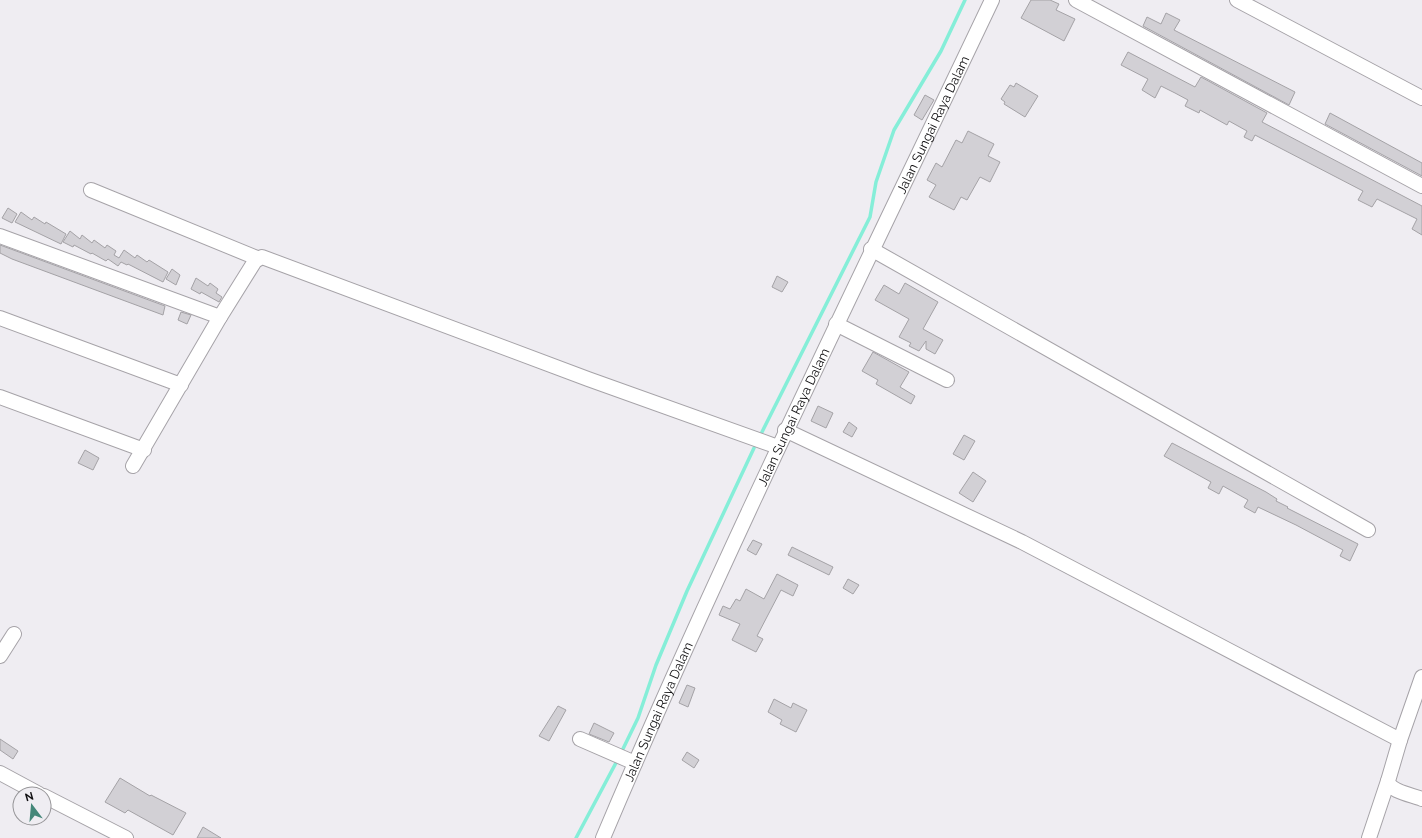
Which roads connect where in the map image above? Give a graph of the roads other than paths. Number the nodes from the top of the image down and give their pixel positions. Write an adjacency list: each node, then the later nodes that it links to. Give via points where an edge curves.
1 (992, 0): 8 (street, Jalan Sungai Raya Dalam)
2 (1076, 0): 5 (street)
3 (1237, 0): 4 (street)
4 (1422, 98)
5 (1422, 186)
6 (91, 190): 9 (street)
7 (0, 236): 10 (street)
8 (871, 249): 12 (street, Jalan Sungai Raya Dalam); 20 (street)
9 (258, 258): 10 (street); 17 (street, via 266,257 588,379)
10 (220, 317): 14 (street)
11 (0, 318): 14 (street)
12 (836, 324): 13 (street); 16 (street, Jalan Sungai Raya Dalam)
13 (947, 380)
14 (181, 385): 18 (street)
15 (0, 397): 18 (street)
16 (785, 430): 17 (street, Jalan Sungai Raya Dalam); 25 (street, via 1022,542)
17 (778, 447): 26 (street, Jalan Sungai Raya Dalam)
18 (144, 450): 19 (street)
19 (133, 466)
20 (1368, 530)
21 (14, 634): 22 (street)
22 (0, 656)
23 (1422, 677): 25 (street)
24 (580, 739): 26 (street)
25 (1400, 740): 28 (street)
26 (629, 760): 33 (street, Jalan Sungai Raya Dalam)
27 (0, 773): 29 (street)
28 (1388, 781): 30 (street, via 1393,788); 34 (street)
29 (24, 786)
30 (1422, 799)
31 (52, 800): 32 (street)
32 (126, 838)
33 (603, 838)
34 (1369, 838)

